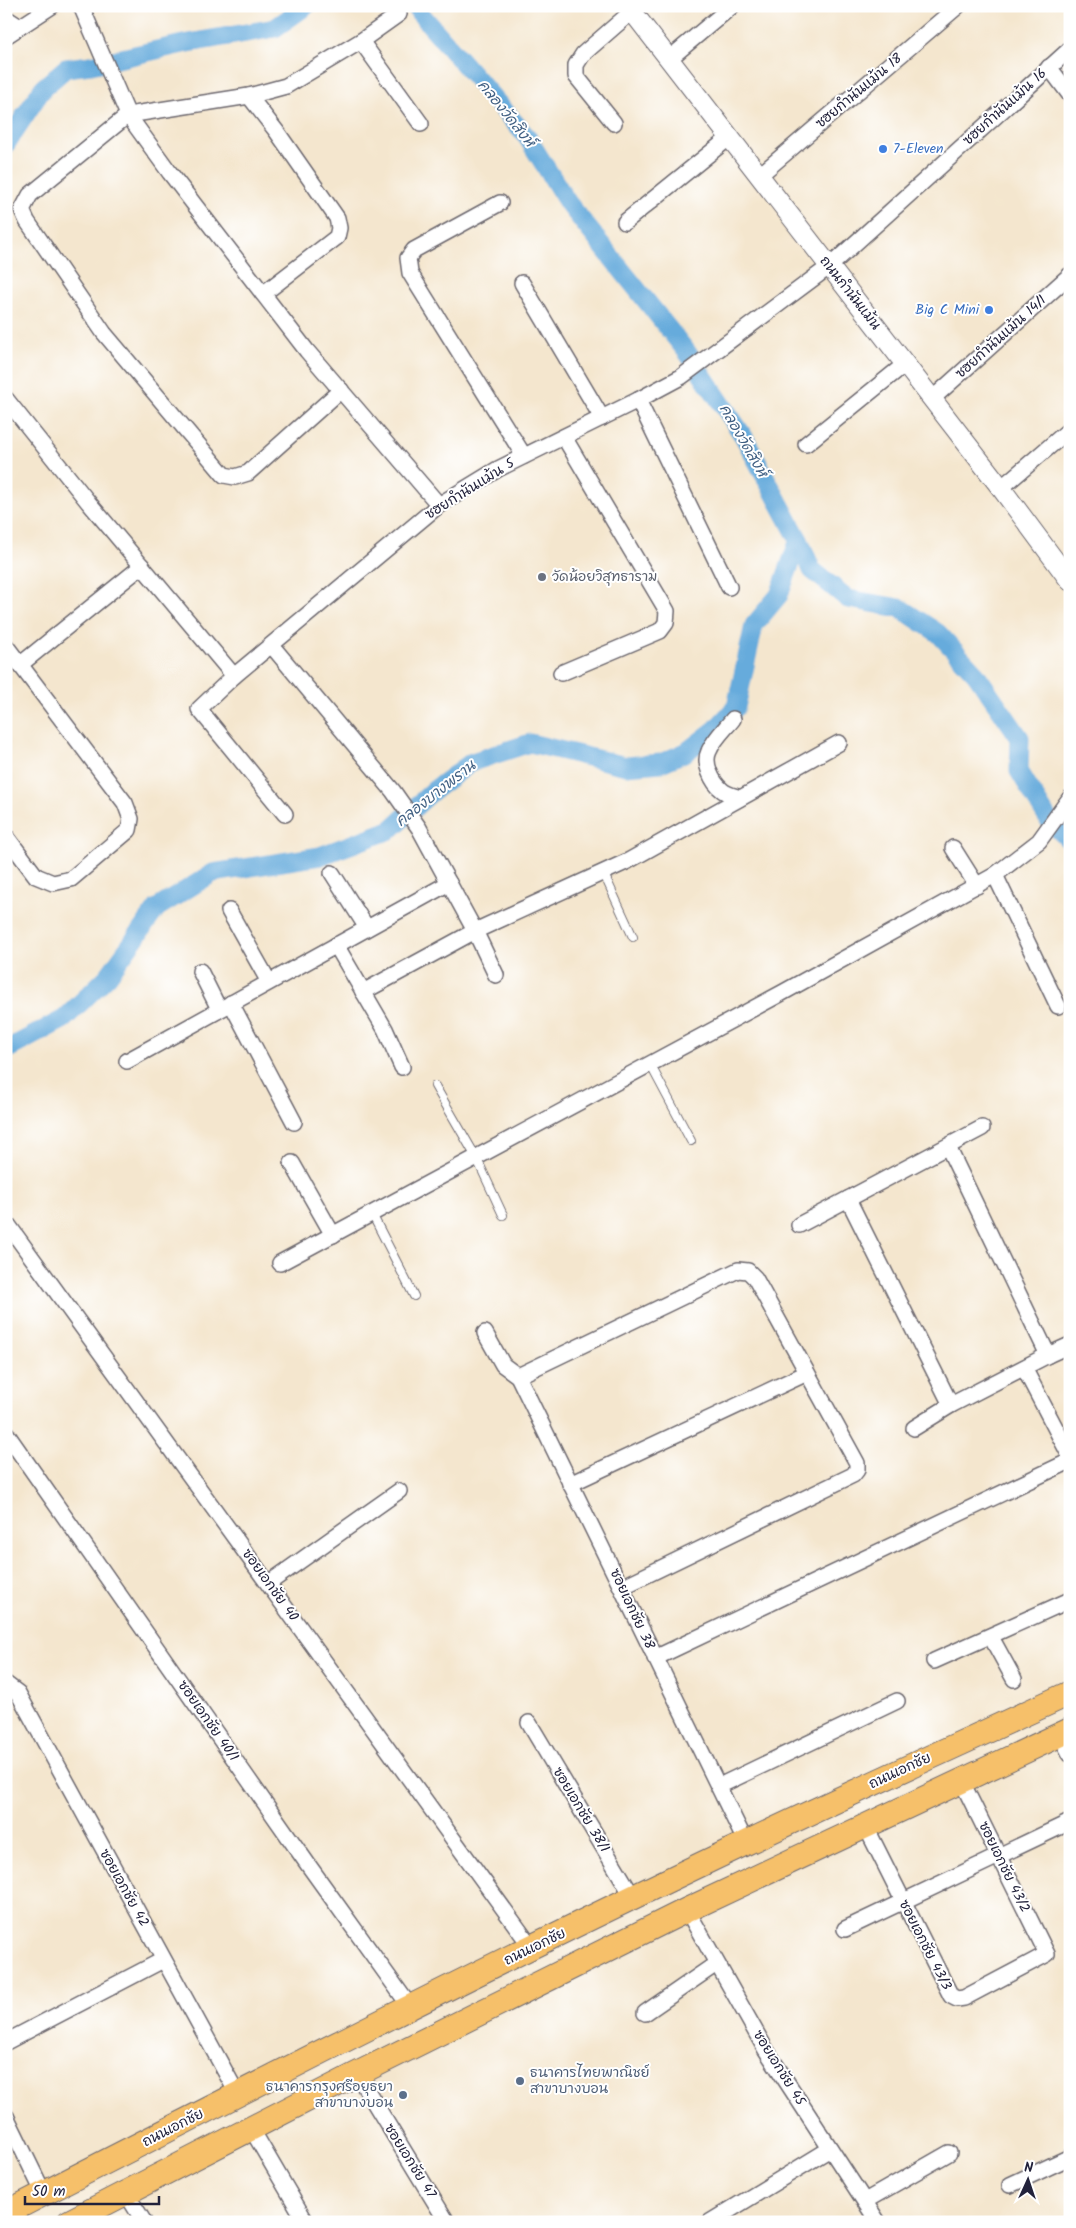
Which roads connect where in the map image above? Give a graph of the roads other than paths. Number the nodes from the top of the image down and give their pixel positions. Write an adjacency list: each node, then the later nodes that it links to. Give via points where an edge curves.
1 (52, 6): 8 (street)
2 (80, 6): 16 (street)
3 (732, 6): 12 (street)
4 (958, 6): 20 (street, ซฮยกำนันแม้น 18)
5 (632, 8): 12 (street, ถนนกำนันแม้น); 17 (street, via 583,54 576,65 576,76)
6 (399, 14): 10 (street)
7 (6, 18): 8 (street)
8 (20, 27): 9 (street)
9 (6, 36)
10 (362, 41): 15 (street, via 286,86); 18 (street)
11 (1070, 49): 13 (street, ซฮยกำนันแม้น 16)
12 (669, 59): 19 (street, ถนนกำนันแม้น)
13 (1049, 67): 14 (street); 23 (street, ซฮยกำนันแม้น 16)
14 (1070, 95)
15 (249, 96): 16 (street); 26 (street, via 337,218 340,228 337,237)
16 (128, 115): 26 (street); 28 (street, via 30,196 22,210 26,222 104,333 224,475 235,477 248,473)
17 (614, 123)
18 (420, 124)
19 (730, 137): 20 (street, ถนนกำนันแม้น); 22 (street)
20 (760, 175): 23 (street, ถนนกำนันแม้น)
21 (500, 203): 36 (street, via 414,250 408,258 410,273)
22 (625, 222)
23 (830, 266): 27 (street, ถนนกำนันแม้น); 31 (street, ซฮยกำนันแม้น 5, via 710,356)
24 (1070, 274): 30 (street, ซฮยกำนันแม้น 14/1)
25 (522, 283): 32 (street)
26 (263, 294): 28 (street)
27 (905, 364): 30 (street, ถนนกำนันแม้น); 35 (street)
28 (341, 390): 38 (street)
29 (6, 399): 39 (street)
30 (932, 399): 37 (street, ถนนกำนันแม้น)
31 (638, 400): 32 (street, ซฮยกำนันแม้น 5); 41 (street)
32 (602, 418): 34 (street, ซฮยกำนันแม้น 5)
33 (1070, 429): 37 (street)
34 (564, 437): 36 (street, ซฮยกำนันแม้น 5); 45 (street, via 667,611 666,623 660,631)
35 (806, 444)
36 (524, 456): 38 (street, ซฮยกำนันแม้น 5)
37 (1001, 488): 40 (street, ถนนกำนันแม้น)
38 (439, 505): 43 (street, ซฮยกำนันแม้น 5)
39 (142, 566): 44 (street); 46 (street)
40 (1069, 578)
41 (729, 587)
42 (6, 646): 44 (street)
43 (272, 646): 46 (street, ซฮยกำนันแม้น 5); 57 (street, via 393,791 419,828)
44 (20, 664): 52 (street, via 125,802 131,819 129,830 71,878 53,883 36,876)
45 (561, 673)
46 (234, 676): 51 (street, ซฮยกำนันแม้น 5, via 199,708)
47 (733, 719): 49 (street, via 708,752 707,765 722,790)
48 (840, 743): 49 (street)
49 (740, 798): 54 (street)
50 (1068, 801): 56 (street, via 1038,841)
51 (285, 814)
52 (6, 836)
53 (953, 848): 58 (street)
54 (603, 872): 61 (street); 62 (lane)
55 (332, 873): 60 (street)
56 (995, 876): 58 (street); 69 (street)
57 (449, 883): 60 (street); 61 (street)
58 (977, 886): 71 (street)
59 (229, 912): 66 (street)
60 (367, 928): 63 (street)
61 (475, 931): 65 (street); 67 (street)
62 (633, 937)
63 (336, 945): 66 (street); 67 (street)
64 (200, 971): 68 (street)
65 (496, 975)
66 (268, 982): 68 (street)
67 (363, 992): 72 (street)
68 (225, 1006): 70 (street); 74 (street)
69 (1058, 1006)
70 (126, 1061)
71 (650, 1064): 76 (lane); 78 (street)
72 (402, 1067)
73 (435, 1086): 78 (lane)
74 (294, 1122)
75 (982, 1128): 77 (street)
76 (691, 1141)
77 (948, 1147): 80 (street); 90 (street)
78 (476, 1157): 81 (street); 82 (lane)
79 (292, 1163): 85 (street)
80 (848, 1199): 84 (street); 94 (street)
81 (372, 1214): 85 (street); 87 (lane)
82 (503, 1215)
83 (6, 1222): 101 (street, ซอยเอกชัย 40)
84 (798, 1225)
85 (333, 1235): 86 (street)
86 (280, 1263)
87 (414, 1296)
88 (485, 1333): 93 (street, via 503,1365)
89 (1070, 1344): 90 (street)
90 (1048, 1355): 91 (street)
91 (1024, 1368): 94 (street); 97 (street)
92 (807, 1373): 93 (street, via 755,1278 748,1271 738,1270); 99 (street); 102 (street, via 857,1464 853,1475)
93 (518, 1376): 99 (street, ซอยเอกชัย 38)
94 (950, 1405): 95 (street)
95 (914, 1428)
96 (6, 1433): 129 (street, ซอยเอกชัย 40/1)
97 (1070, 1456)
98 (1070, 1460): 105 (street)
99 (570, 1484): 102 (street, ซอยเอกชัย 38)
100 (399, 1491): 101 (street)
101 (269, 1582): 125 (street, ซอยเอกชัย 40)
102 (622, 1587): 105 (street, ซอยเอกชัย 38)
103 (1070, 1600): 104 (street)
104 (991, 1637): 106 (street); 107 (street)
105 (655, 1658): 116 (street, ซอยเอกชัย 38)
106 (934, 1661)
107 (1014, 1679)
108 (6, 1684): 127 (street, ซอยเอกชัย 42, via 18,1692)
109 (1070, 1693): 112 (main road, ถนนเอกชัย)
110 (898, 1701): 116 (street)
111 (529, 1723): 121 (street, ซอยเอกชัย 38/1)
112 (980, 1734): 114 (main road); 119 (main road, ถนนเอกชัย)
113 (1067, 1739): 114 (main road)
114 (994, 1765): 115 (main road)
115 (961, 1780): 118 (main road); 120 (street, ซอยเอกชัย 43/2)
116 (719, 1786): 119 (street, ซอยเอกชัย 38)
117 (1070, 1822): 120 (street)
118 (865, 1825): 122 (street, ซอยเอกชัย 43/3); 123 (main road)
119 (746, 1842): 121 (main road, ถนนเอกชัย)
120 (999, 1856): 122 (street); 126 (street, ซอยเอกชัย 43/2)
121 (633, 1897): 125 (main road, ถนนเอกชัย)
122 (904, 1901): 124 (street); 126 (street, ซอยเอกชัย 43/3, via 951,1996 957,1999)
123 (687, 1910): 128 (street, ซอยเอกชัย 45); 132 (main road)
124 (845, 1929)
125 (532, 1948): 129 (main road, ถนนเอกชัย)
126 (1047, 1954)
127 (163, 1960): 131 (street); 133 (street, ซอยเอกชัย 42)
128 (716, 1964): 130 (street); 136 (street, ซอยเอกชัย 45, via 766,2050)
129 (411, 2008): 133 (main road, ถนนเอกชัย)
130 (645, 2013)
131 (6, 2042)
132 (357, 2074): 135 (main road); 148 (street, ซอยเอกชัย 47)
133 (238, 2095): 140 (main road, ถนนเอกชัย)
134 (6, 2116): 140 (street)
135 (251, 2128): 141 (main road); 147 (street)
136 (830, 2149): 142 (street, ซอยเอกชัย 45); 149 (street)
137 (948, 2153): 142 (street)
138 (1070, 2157): 139 (street)
139 (1010, 2185)
140 (44, 2194): 143 (main road, ถนนเอกชัย); 144 (main road)
141 (126, 2194): 145 (main road); 146 (street)
142 (865, 2201): 150 (street, ซอยเอกชัย 45)
143 (6, 2214)
144 (59, 2222)
145 (69, 2222)
146 (144, 2222)
147 (306, 2222)
148 (447, 2222)
149 (710, 2222)
150 (878, 2222)

